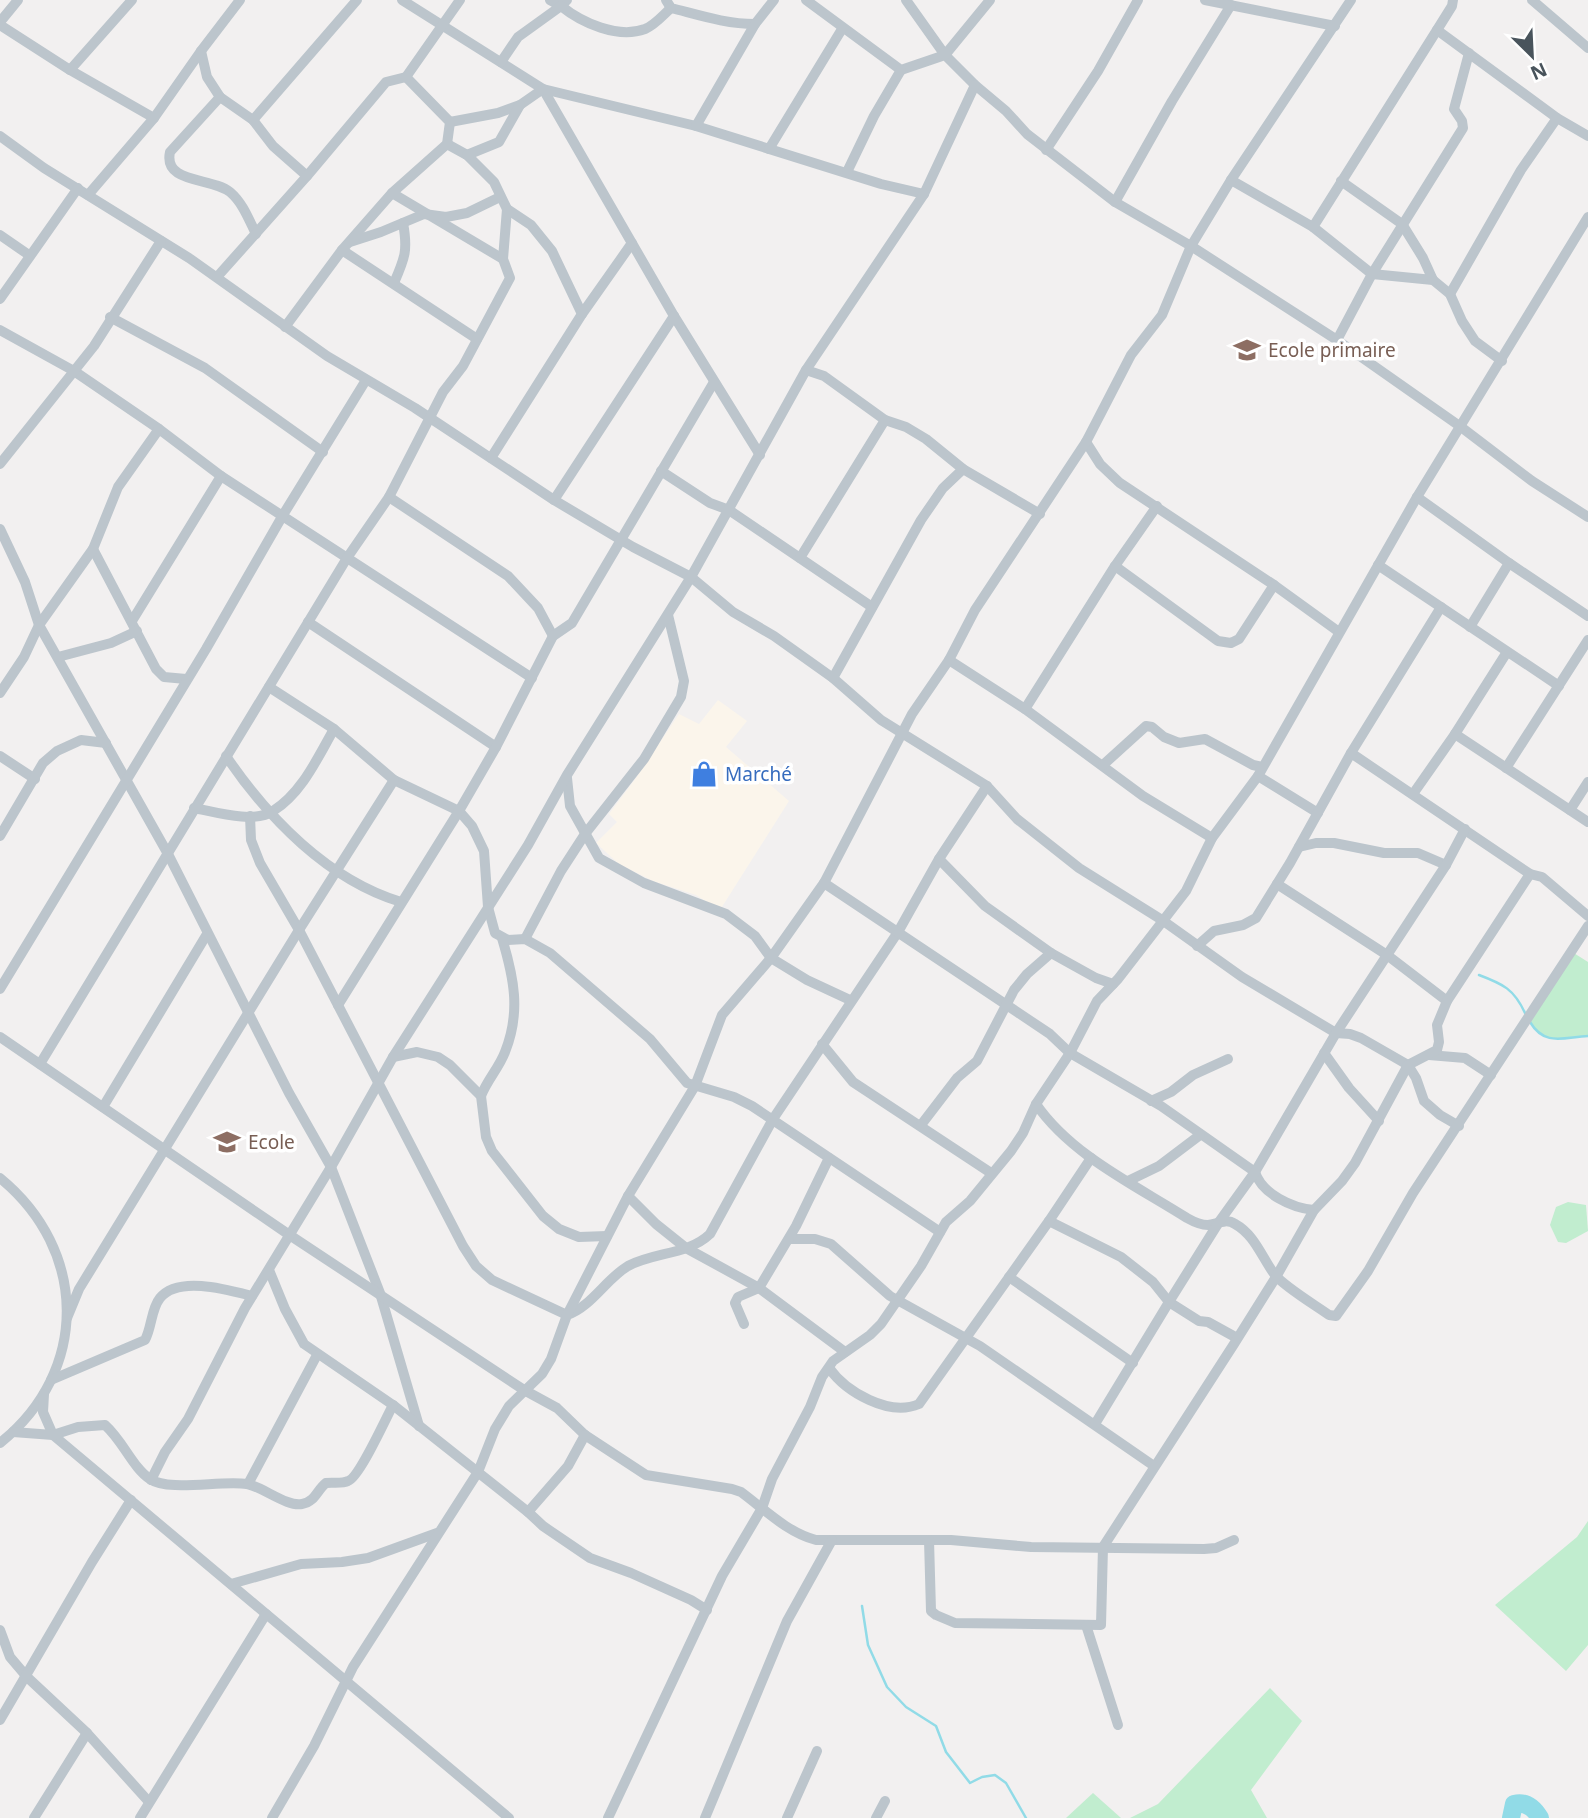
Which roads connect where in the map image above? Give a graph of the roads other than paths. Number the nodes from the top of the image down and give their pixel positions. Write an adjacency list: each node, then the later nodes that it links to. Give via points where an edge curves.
1 (18, 0): 20 (street)
2 (132, 0): 31 (street)
3 (240, 0): 27 (street)
4 (357, 0): 40 (street)
5 (402, 0): 22 (street)
6 (460, 0): 22 (street)
7 (551, 0): 17 (street)
8 (774, 0): 21 (street)
9 (806, 0): 24 (street)
10 (906, 0): 29 (street)
11 (990, 0): 29 (street)
12 (1138, 0): 47 (street)
13 (1205, 0): 19 (street)
14 (1351, 0): 23 (street)
15 (1453, 0): 25 (street)
16 (1532, 0): 26 (street)
17 (564, 3): 18 (street, via 577,19 625,33 652,25); 30 (street, via 518,37)
18 (669, 4): 21 (street, via 734,24)
19 (1231, 5): 23 (street); 58 (street)
20 (0, 24): 31 (street)
21 (755, 24): 42 (street)
22 (440, 26): 30 (street); 33 (street)
23 (1335, 26): 51 (street)
24 (842, 29): 32 (street); 46 (street)
25 (1437, 30): 28 (street); 52 (street)
26 (1588, 48)
27 (201, 51): 36 (street, via 207,77); 38 (street)
28 (1469, 53): 39 (street); 63 (street, via 1454,109 1463,128)
29 (946, 55): 32 (street); 34 (street)
30 (501, 62): 35 (street)
31 (70, 70): 38 (street)
32 (901, 70): 49 (street)
33 (406, 77): 41 (street); 50 (street, via 386,82)
34 (975, 85): 47 (street); 55 (street)
35 (542, 89): 37 (street); 42 (street); 68 (street)
36 (220, 97): 40 (street); 65 (street, via 170,152 168,161 170,168 183,176 230,192)
37 (520, 105): 41 (street); 48 (street, via 499,142)
38 (154, 118): 56 (street)
39 (1557, 118): 44 (street); 77 (street, via 1521,170)
40 (253, 120): 50 (street, via 273,146)
41 (450, 122): 45 (street)
42 (696, 126): 46 (street)
43 (0, 136): 53 (street)
44 (1588, 136)
45 (447, 144): 48 (street); 54 (street)
46 (769, 149): 49 (street)
47 (1046, 150): 58 (street)
48 (467, 155): 57 (street, via 494,182)
49 (847, 172): 55 (street)
50 (307, 176): 65 (street)
51 (1231, 180): 64 (street); 70 (street)
52 (1341, 181): 63 (street); 64 (street)
53 (78, 188): 56 (street); 71 (street)
54 (392, 193): 60 (street); 69 (street)
55 (924, 194): 87 (street)
56 (88, 195): 67 (street)
57 (500, 197): 59 (street); 60 (street, via 446,218)
58 (1115, 202): 70 (street)
59 (507, 209): 72 (street); 79 (street, via 531,225 552,251)
60 (424, 214): 61 (street); 72 (street)
61 (404, 223): 69 (street); 76 (street, via 406,258)
62 (1586, 223): 86 (street)
63 (1402, 224): 73 (street); 75 (street)
64 (1312, 227): 73 (street)
65 (256, 234): 74 (street)
66 (0, 236): 71 (street)
67 (161, 241): 74 (street); 81 (street)
68 (632, 243): 79 (street); 80 (street)
69 (345, 246): 76 (street); 82 (street)
70 (1191, 246): 85 (street); 95 (street, via 1162,315 1132,355)
71 (29, 256): 78 (street)
72 (503, 259): 84 (street, via 510,278)
73 (1372, 274): 75 (street); 85 (street)
74 (217, 277): 82 (street)
75 (1433, 280): 77 (street)
76 (394, 283): 84 (street)
77 (1450, 294): 86 (street, via 1475,341)
78 (0, 299)
79 (582, 314): 98 (street)
80 (674, 316): 90 (street); 105 (street)
81 (110, 317): 88 (street); 96 (street, via 205,368)
82 (285, 327): 89 (street)
83 (0, 330): 88 (street)
84 (477, 339): 91 (street)
85 (1337, 340): 93 (street)
86 (1502, 360): 93 (street)
87 (806, 370): 92 (street, via 824,376); 97 (street)
88 (75, 371): 94 (street); 99 (street)
89 (366, 380): 91 (street); 96 (street)
90 (714, 382): 97 (street); 101 (street)
91 (431, 419): 98 (street); 103 (street)
92 (885, 420): 100 (street, via 926,439); 115 (street)
93 (1461, 427): 104 (street); 110 (street)
94 (159, 429): 102 (street); 113 (street, via 118,487)
95 (1086, 442): 106 (street, via 1120,483); 108 (street)
96 (323, 452): 109 (street)
97 (760, 455): 107 (street)
98 (491, 458): 105 (street)
99 (0, 464)
100 (963, 469): 108 (street); 121 (street, via 921,520)
101 (661, 471): 107 (street); 112 (street)
102 (221, 476): 109 (street); 125 (street)
103 (389, 497): 114 (street); 131 (street, via 508,576 538,608)
104 (1417, 497): 116 (street); 117 (street)
105 (554, 500): 112 (street)
106 (1157, 506): 118 (street); 120 (street)
107 (729, 510): 115 (street); 119 (street)
108 (1040, 514): 135 (street, via 975,611)
109 (283, 515): 114 (street); 139 (street)
110 (1588, 517)
111 (0, 529): 127 (street)
112 (620, 540): 119 (street); 131 (street, via 572,623)
113 (93, 549): 125 (street); 127 (street)
114 (347, 558): 126 (street); 137 (street)
115 (800, 558): 121 (street)
116 (1508, 563): 124 (street); 128 (street)
117 (1378, 565): 122 (street); 130 (street)
118 (1115, 566): 120 (street, via 1218,641 1231,643 1239,639); 143 (street)
119 (691, 578): 123 (street); 138 (street, via 733,612)
120 (1274, 585): 130 (street)
121 (872, 607): 138 (street)
122 (1441, 607): 128 (street); 149 (street)
123 (667, 615): 155 (street); 170 (street, via 684,690 644,759)
124 (1588, 616)
125 (132, 621): 129 (street)
126 (308, 622): 141 (street); 148 (street)
127 (39, 625): 134 (street); 136 (street, via 24,657)
128 (1471, 627): 133 (street)
129 (137, 631): 134 (street); 139 (street, via 162,676)
130 (1339, 632): 154 (street)
131 (553, 636): 137 (street)
132 (1588, 640): 140 (street)
133 (1507, 652): 140 (street); 145 (street)
134 (58, 657): 147 (street)
135 (949, 660): 143 (street); 146 (street)
136 (4, 678): 142 (street)
137 (532, 678): 148 (street)
138 (833, 678): 146 (street)
139 (186, 679): 157 (street)
140 (1559, 686): 153 (street)
141 (269, 687): 144 (street); 151 (street)
142 (0, 693)
143 (1026, 709): 152 (street)
144 (334, 729): 158 (street); 165 (street, via 306,778)
145 (1455, 734): 153 (street); 161 (street)
146 (903, 735): 160 (street); 179 (street)
147 (106, 743): 156 (street, via 82,740 57,751 43,763); 157 (street)
148 (496, 747): 164 (street)
149 (1350, 753): 161 (street); 166 (street)
150 (0, 756): 156 (street)
151 (226, 756): 162 (street); 165 (street)
152 (1103, 765): 154 (street, via 1146,726 1179,743 1205,740); 172 (street)
153 (1506, 768): 163 (street)
154 (1260, 771): 166 (street); 172 (street)
155 (567, 775): 170 (street, via 570,806); 182 (street)
156 (35, 779): 171 (street)
157 (127, 779): 174 (street); 196 (street)
158 (394, 779): 164 (street); 177 (street)
159 (1588, 782): 163 (street)
160 (987, 786): 175 (street); 184 (street, via 1017,819 1079,867)
161 (1413, 794): 169 (street)
162 (194, 808): 167 (street); 174 (street)
163 (1570, 810): 168 (street)
164 (459, 811): 181 (street); 182 (street, via 484,852)
165 (272, 813): 167 (street); 177 (street)
166 (1318, 813): 173 (street)
167 (250, 817): 186 (street, via 251,840 260,863)
168 (1588, 822)
169 (1465, 829): 176 (street); 178 (street)
170 (584, 834): 190 (street); 194 (street, via 599,858 623,873 739,922)
171 (0, 836)
172 (1212, 838): 184 (street, via 1186,891)
173 (1299, 847): 176 (street, via 1334,843 1384,853 1418,853); 180 (street)
174 (168, 854): 188 (street); 210 (street)
175 (939, 859): 187 (street); 192 (street, via 985,906)
176 (1446, 865): 193 (street)
177 (336, 870): 181 (street, via 360,886); 186 (street)
178 (1530, 874): 183 (street, via 1542,877); 198 (street)
179 (824, 883): 187 (street); 194 (street)
180 (1277, 884): 191 (street, via 1256,918 1214,931); 193 (street)
181 (401, 902): 200 (street)
182 (488, 907): 189 (street, via 495,933); 208 (street)
183 (1588, 916)
184 (1162, 920): 191 (street); 195 (street)
185 (1588, 926): 212 (street)
186 (299, 930): 200 (street); 201 (street)
187 (898, 932): 197 (street); 199 (street)
188 (207, 934): 201 (street); 218 (street)
189 (502, 938): 190 (street); 215 (street, via 515,1018 505,1054)
190 (525, 939): 214 (street, via 550,953 627,1018 687,1083)
191 (1197, 946): 202 (street)
192 (1051, 953): 195 (street); 199 (street, via 1027,974)
193 (1387, 955): 198 (street); 202 (street)
194 (771, 958): 197 (street); 214 (street, via 722,1015)
195 (1112, 984): 205 (street, via 1097,1001)
196 (0, 989)
197 (850, 1000): 204 (street)
198 (1447, 1001): 207 (street, via 1437,1025 1437,1050)
199 (1006, 1004): 205 (street); 221 (street, via 977,1061 957,1078)
200 (338, 1005): 213 (street)
201 (248, 1014): 224 (street); 227 (street)
202 (1336, 1033): 206 (street); 211 (street, via 1361,1038)
203 (0, 1037): 210 (street)
204 (822, 1044): 219 (street); 221 (street, via 853,1082)
205 (1070, 1053): 216 (street); 217 (street)
206 (1324, 1053): 220 (street); 228 (street)
207 (1429, 1055): 211 (street); 212 (street, via 1465,1058)
208 (393, 1057): 213 (street); 215 (street, via 417,1052 438,1057)
209 (1228, 1059): 216 (street)
210 (40, 1064): 218 (street)
211 (1408, 1065): 220 (street); 222 (street, via 1424,1101)
212 (1491, 1075): 222 (street)
213 (379, 1084): 227 (street); 249 (street, via 476,1266 492,1280)
214 (695, 1086): 219 (street, via 734,1097); 232 (street)
215 (481, 1096): 238 (street, via 492,1151 543,1216 579,1237)
216 (1151, 1101): 223 (street)
217 (1036, 1104): 226 (street, via 1053,1128); 229 (street, via 1012,1151)
218 (103, 1107): 224 (street)
219 (773, 1119): 225 (street); 240 (street, via 715,1227 702,1242)
220 (1378, 1121): 233 (street, via 1349,1172)
221 (921, 1125): 229 (street)
222 (1458, 1125): 243 (street, via 1338,1315 1329,1315)
223 (1200, 1135): 228 (street); 231 (street, via 1152,1171)
224 (165, 1149): 237 (street); 250 (street, via 79,1289)
225 (829, 1158): 236 (street); 239 (street)
226 (1091, 1158): 231 (street); 234 (street)
227 (331, 1167): 237 (street); 245 (street)
228 (1255, 1172): 233 (street, via 1271,1193 1301,1209); 235 (street)
229 (991, 1173): 236 (street)
230 (0, 1178): 250 (street, via 29,1206 51,1239 65,1285)
231 (1128, 1181): 235 (street, via 1198,1223)
232 (628, 1196): 238 (street); 240 (street)
233 (1314, 1210): 243 (street)
234 (1049, 1221): 242 (street); 248 (street, via 1131,1264)
235 (1219, 1222): 243 (street, via 1229,1221 1245,1231); 248 (street)
236 (940, 1232): 247 (street)
237 (288, 1234): 241 (street); 245 (street)
238 (607, 1236): 249 (street)
239 (789, 1239): 244 (street); 247 (street, via 831,1244)
240 (687, 1248): 244 (street); 249 (street, via 629,1266)
241 (269, 1270): 246 (street); 255 (street, via 304,1344)
242 (1009, 1277): 253 (street); 256 (street)
243 (1276, 1277): 252 (street)
244 (759, 1288): 251 (street, via 737,1297); 254 (street)
245 (380, 1293): 259 (street); 263 (street)
246 (252, 1296): 258 (street, via 209,1287 174,1289 161,1297 145,1339); 270 (street)
247 (898, 1301): 253 (street); 254 (street, via 870,1335)
248 (1168, 1302): 252 (street); 256 (street)
249 (567, 1315): 259 (street, via 551,1359)
250 (67, 1318): 258 (street)
251 (744, 1324)
252 (1237, 1338): 268 (street)
253 (966, 1339): 257 (street, via 913,1407 883,1405 860,1394); 262 (street)
254 (845, 1352): 257 (street)
255 (317, 1355): 261 (street); 271 (street)
256 (1133, 1363): 262 (street)
257 (829, 1368): 273 (street)
258 (51, 1380): 260 (street)
259 (524, 1390): 266 (street, via 557,1408); 269 (street, via 495,1429)
260 (44, 1394): 264 (street); 265 (street, via 43,1412)
261 (393, 1405): 263 (street); 271 (street, via 361,1466 347,1482 326,1483 310,1501 299,1505)
262 (1095, 1424): 268 (street)
263 (419, 1426): 269 (street)
264 (13, 1432): 265 (street); 267 (street)
265 (53, 1435): 270 (street, via 106,1424); 272 (street)
266 (586, 1435): 273 (street, via 646,1475 732,1489); 274 (street, via 568,1466)
267 (0, 1444)
268 (1154, 1466): 279 (street)
269 (478, 1472): 274 (street); 275 (street)
270 (151, 1480): 271 (street, via 166,1485)
271 (248, 1484)
272 (131, 1500): 280 (street); 285 (street)
273 (762, 1508): 276 (street, via 805,1537); 281 (street)
274 (528, 1512): 281 (street, via 590,1558)
275 (438, 1533): 280 (street, via 368,1558 301,1564); 286 (street)
276 (832, 1540): 277 (street); 298 (street, via 787,1621)
277 (929, 1540): 279 (street); 283 (street, via 931,1611 936,1615 955,1623)
278 (1234, 1540): 279 (street, via 1203,1549)
279 (1103, 1547): 283 (street, via 1101,1625)
280 (231, 1584): 282 (street)
281 (706, 1610): 297 (street)
282 (266, 1614): 286 (street); 292 (street)
283 (1086, 1625): 288 (street)
284 (0, 1630): 285 (street, via 10,1657)
285 (27, 1676): 287 (street); 289 (street)
286 (347, 1682): 295 (street); 296 (street)
287 (0, 1720)
288 (1118, 1725)
289 (87, 1732): 292 (street); 293 (street)
290 (817, 1751): 299 (street)
291 (885, 1801): 300 (street)
292 (149, 1802): 294 (street)
293 (34, 1818)
294 (140, 1818)
295 (272, 1818)
296 (509, 1818)
297 (608, 1818)
298 (705, 1818)
299 (787, 1818)
300 (876, 1818)

